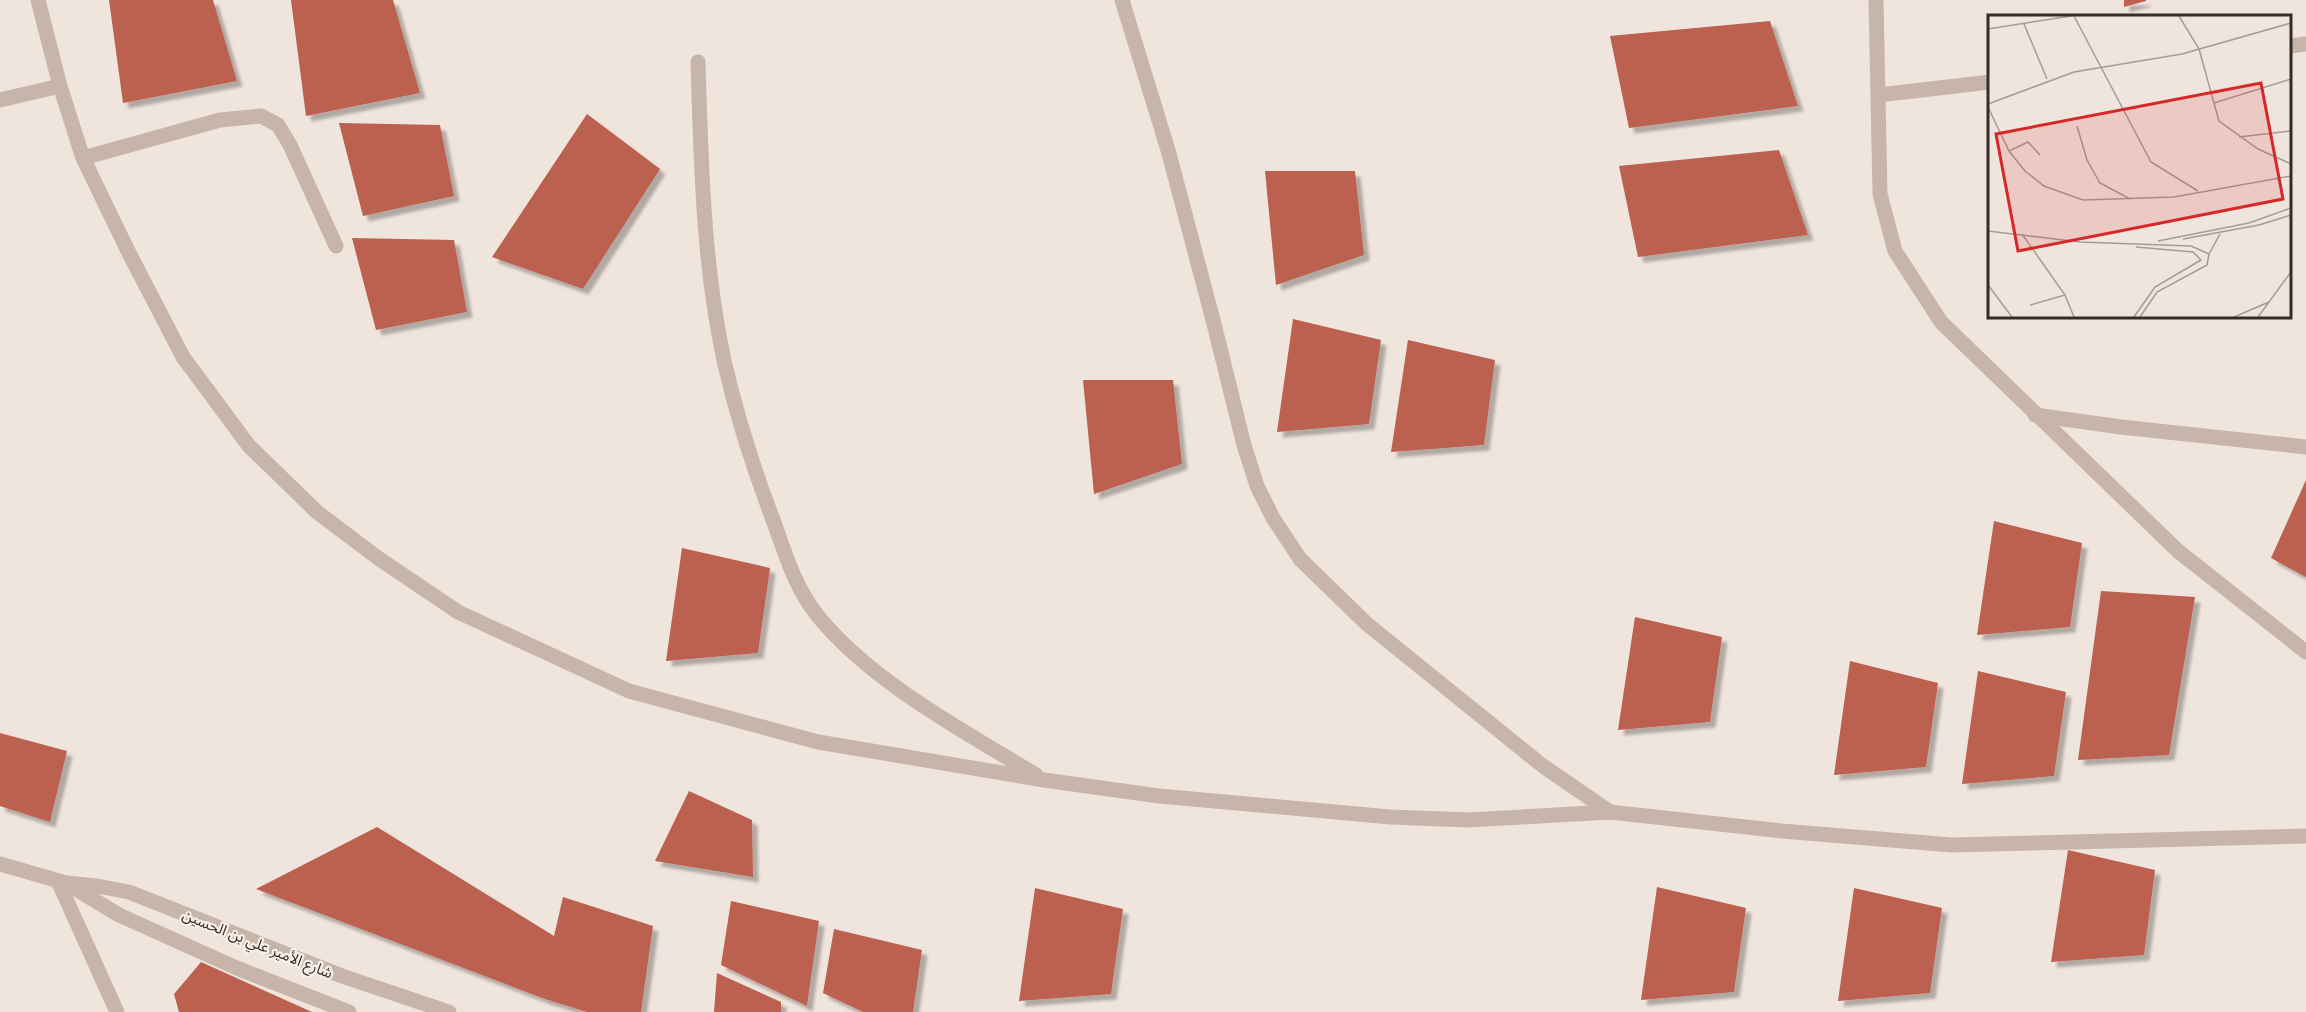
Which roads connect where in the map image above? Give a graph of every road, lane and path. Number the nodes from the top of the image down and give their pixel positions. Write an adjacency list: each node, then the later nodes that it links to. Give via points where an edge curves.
1 (38, 0): 8 (street)
2 (1122, 0): 17 (street, via 1168,150 1244,445 1257,486 1274,518 1300,559 1367,624 1544,766)
3 (1876, 0): 9 (street)
4 (2306, 44): 5 (street)
5 (2291, 46)
6 (698, 62): 16 (street, via 702,184 725,364 761,488 795,581 817,614 870,668)
7 (1988, 82): 9 (street)
8 (60, 86): 10 (street); 11 (street)
9 (1879, 95): 13 (street, via 1880,194 1895,251 1941,322)
10 (0, 100)
11 (83, 158): 12 (street, via 220,120 261,116 278,125 290,145); 16 (street, via 183,357 249,446 317,512 458,612 628,691 818,742)
12 (336, 246)
13 (2035, 415): 14 (street); 15 (street, via 2178,551)
14 (2306, 447)
15 (2306, 652)
16 (1044, 780): 17 (street, via 1159,796 1390,818 1469,820)
17 (1610, 812): 18 (street, via 1952,846)
18 (2306, 836)
19 (0, 864): 20 (street, شارع الأمير علي بن الحسين)
20 (62, 882): 21 (street); 22 (street, شارع الأمير علي بن الحسين, via 119,915 239,969); 23 (street, شارع الأمير علي بن الحسين, via 129,892 342,976)
21 (117, 1012)
22 (349, 1012)
23 (449, 1012)

